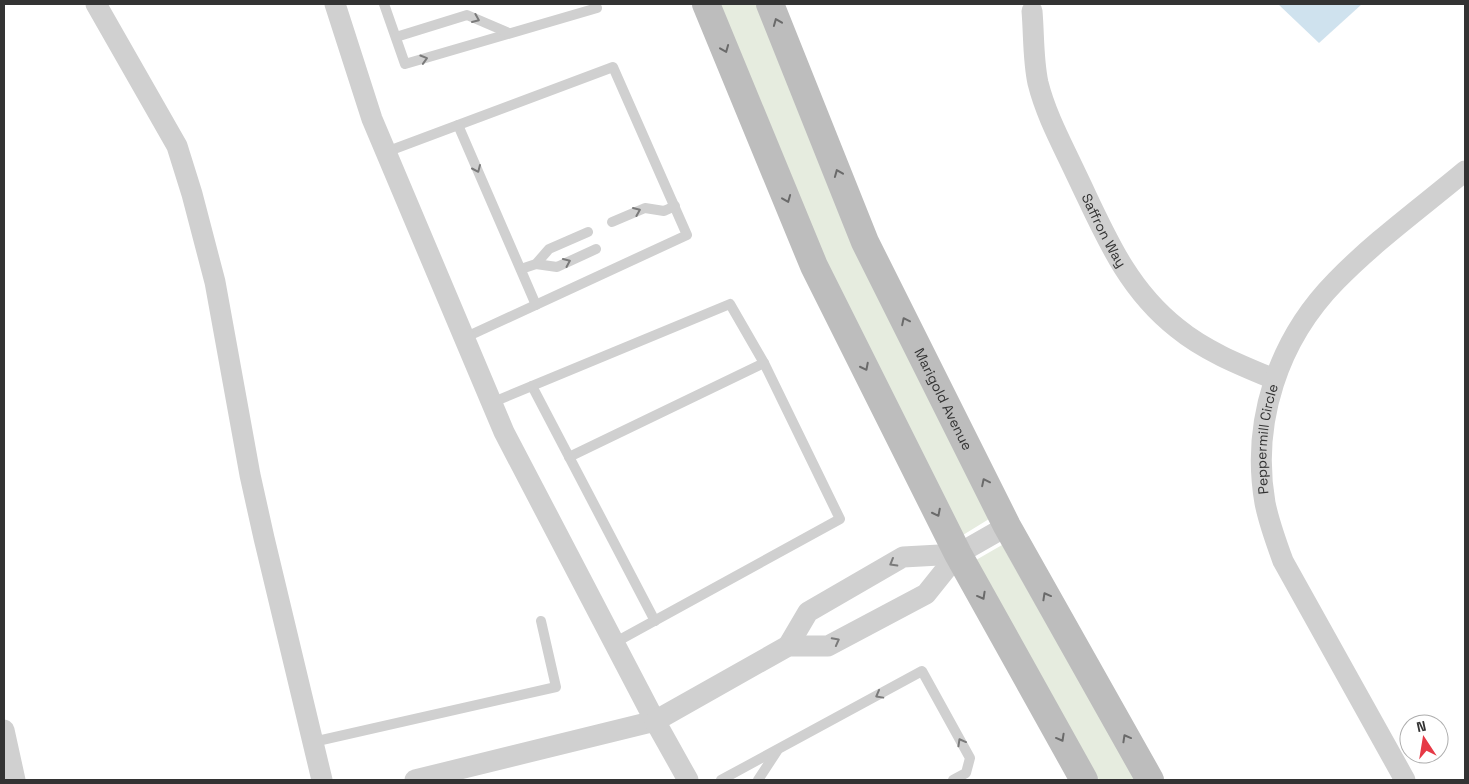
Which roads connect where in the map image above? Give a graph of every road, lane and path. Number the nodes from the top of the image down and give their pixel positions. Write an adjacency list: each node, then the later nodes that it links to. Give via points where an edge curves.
1 (96, 4): 34 (street, via 177,146 192,194 215,282 264,538)
2 (335, 4): 11 (street)
3 (384, 4): 9 (lane)
4 (595, 4): 8 (lane, via 597,8)
5 (706, 4): 27 (main road, one-way to 27, via 814,266)
6 (770, 4): 26 (main road, Marigold Avenue, one-way to 6, via 865,242)
7 (1032, 11): 22 (street, Saffron Way, via 1038,81 1048,114 1119,262 1142,294 1177,328 1231,362)
8 (509, 33): 9 (lane, one-way to 8, via 467,15); 9 (lane, one-way to 8, via 405,64)
9 (396, 37)
10 (458, 125): 11 (lane); 13 (lane, via 613,67); 18 (lane, one-way to 18)
11 (386, 152): 20 (street)
12 (1465, 171): 22 (street, Peppermill Circle, via 1335,282 1299,326)
13 (675, 206): 14 (lane, one-way to 13, via 645,208 664,211); 19 (lane, via 687,235)
14 (612, 222)
15 (588, 232): 17 (lane, via 549,249)
16 (596, 249): 17 (lane, one-way to 16, via 557,267)
17 (536, 264): 18 (lane)
18 (520, 270): 19 (lane)
19 (536, 305): 20 (lane)
20 (464, 338): 24 (street)
21 (764, 363): 23 (lane, via 730,304); 25 (lane); 29 (lane, via 840,520)
22 (1274, 379): 45 (street, Peppermill Circle, via 1262,443 1265,503 1272,529 1292,578)
23 (532, 386): 24 (lane); 25 (lane)
24 (492, 402): 30 (street, via 504,432)
25 (569, 457): 29 (lane)
26 (1007, 526): 27 (street); 44 (main road, Marigold Avenue, one-way to 26)
27 (958, 554): 31 (street, one-way to 27, via 828,646 926,594); 31 (street, one-way to 31, via 903,557 808,612); 43 (main road, one-way to 43)
28 (541, 621): 34 (lane, via 556,687)
29 (655, 621): 30 (lane)
30 (614, 643): 32 (street)
31 (788, 646): 32 (street)
32 (655, 721): 38 (street); 39 (street)
33 (4, 730): 36 (street)
34 (313, 742): 37 (street)
35 (777, 750): 40 (lane); 41 (lane); 42 (lane, one-way to 35, via 966,773 970,758 922,671)
36 (15, 780)
37 (322, 780)
38 (415, 780)
39 (688, 780)
40 (721, 780)
41 (758, 780)
42 (953, 780)
43 (1084, 780)
44 (1150, 780)
45 (1405, 780)

